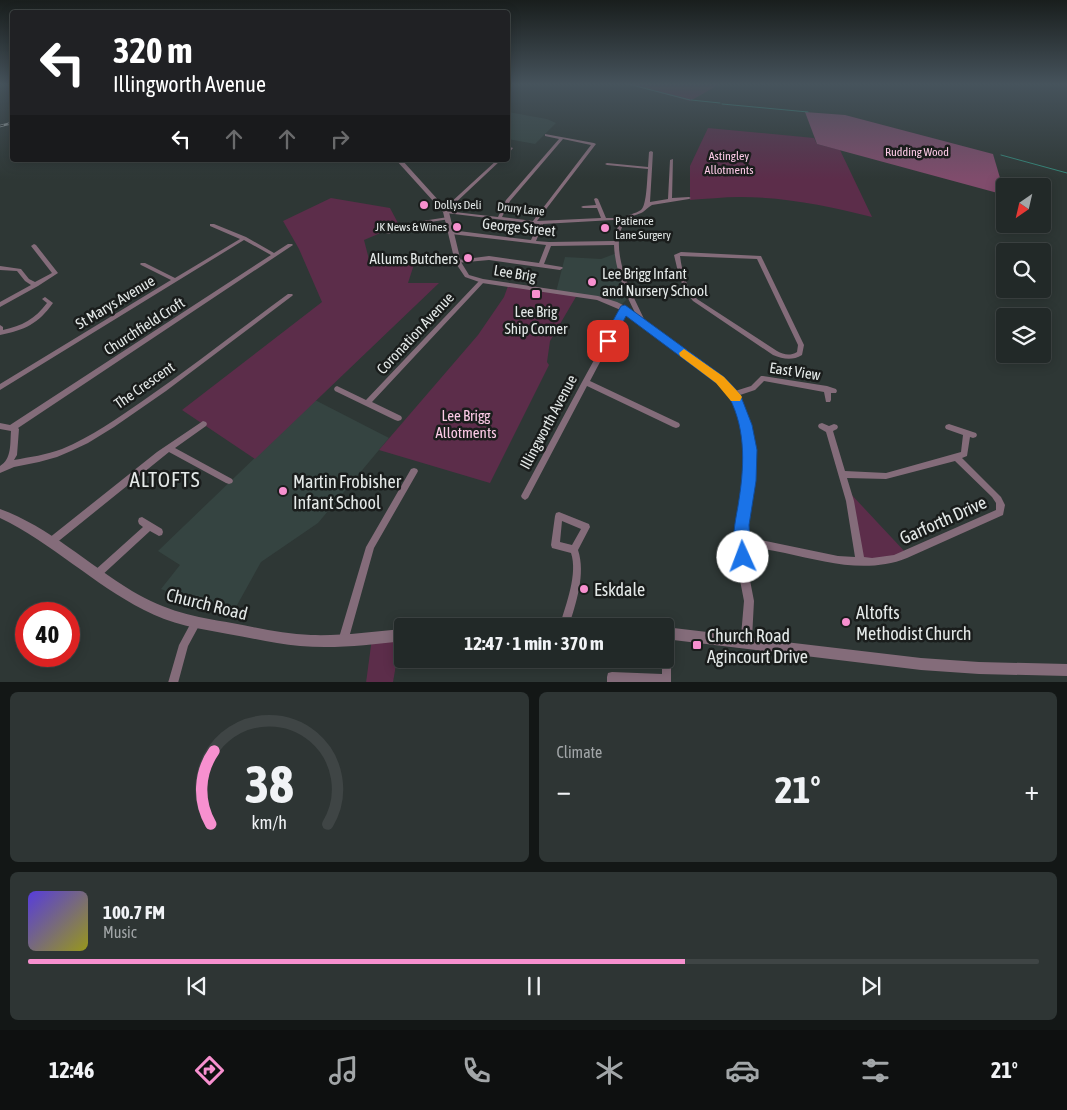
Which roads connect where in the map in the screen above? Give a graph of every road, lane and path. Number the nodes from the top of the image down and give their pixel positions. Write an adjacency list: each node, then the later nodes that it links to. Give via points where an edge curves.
1 (546, 135): 2 (street)
2 (562, 138): 16 (street, via 508,201); 19 (street, via 594,144)
3 (651, 152): 8 (street)
4 (672, 160): 11 (street)
5 (401, 162): 15 (street)
6 (497, 162): 15 (street)
7 (607, 164): 8 (street)
8 (649, 168): 12 (street)
9 (596, 198): 13 (street)
10 (689, 198): 11 (street)
11 (670, 200): 12 (street)
12 (647, 205): 18 (street)
13 (599, 206): 14 (street); 17 (street)
14 (583, 207)
15 (445, 212): 16 (street, Drury Lane); 22 (street); 23 (street)
16 (500, 217): 19 (street, Drury Lane)
17 (604, 219): 18 (street, Drury Lane); 20 (street, Drury Lane)
18 (623, 221): 26 (street, via 616,232)
19 (534, 222): 20 (street, Drury Lane)
20 (541, 223): 25 (street)
21 (212, 225): 24 (street)
22 (388, 232)
23 (451, 232): 25 (street, George Street); 31 (street)
24 (244, 238): 30 (street); 38 (street, St Marys Avenue)
25 (533, 242): 27 (street, George Street)
26 (615, 243): 27 (street, George Street); 37 (street)
27 (550, 244): 33 (street)
28 (290, 245): 30 (street, Churchfield Croft)
29 (34, 246): 40 (street, via 55,274)
30 (274, 255): 61 (street, Churchfield Croft)
31 (458, 262): 33 (street, via 489,258); 39 (street, Lee Brig, via 467,276)
32 (143, 264): 38 (street)
33 (542, 265): 35 (street)
34 (0, 268): 40 (street, via 18,270)
35 (560, 268)
36 (681, 274): 36 (street, via 688,294 695,300 775,353 789,357 800,353 801,345 759,257 681,254 677,255); 37 (street)
37 (623, 275): 42 (street)
38 (176, 280): 52 (street, St Marys Avenue)
39 (482, 281): 46 (street, Lee Brig, via 598,298); 56 (street, Coronation Avenue)
40 (36, 285): 44 (street)
41 (290, 295): 66 (street, The Crescent, via 161,392 90,438 51,456)
42 (630, 296): 46 (street, Illingworth Avenue); 48 (street)
43 (45, 299): 47 (street, via 50,303)
44 (0, 305)
45 (36, 307): 47 (street)
46 (622, 308): 48 (street, Lee Brig); 51 (street, Illingworth Avenue)
47 (43, 312): 50 (street, via 28,325)
48 (642, 321): 54 (street, Lee Brig)
49 (0, 326): 50 (street)
50 (0, 333)
51 (585, 382): 58 (street); 71 (street, Illingworth Avenue)
52 (0, 387)
53 (337, 389): 56 (street)
54 (734, 394): 55 (street, East View, via 753,388 763,378 830,390); 74 (street, via 750,450)
55 (828, 400)
56 (367, 403): 57 (street)
57 (398, 418)
58 (672, 422)
59 (203, 424): 64 (street)
60 (0, 426): 61 (street)
61 (13, 427): 66 (street, via 16,440)
62 (949, 427): 65 (street, via 970,434 964,454)
63 (828, 428): 69 (street)
64 (169, 448): 70 (street, via 217,480); 75 (street)
65 (956, 457): 69 (street, via 886,476); 77 (street, Garforth Drive, via 1000,501 1000,512 894,559)
66 (8, 463): 67 (street)
67 (0, 470)
68 (414, 471): 83 (street, via 370,547)
69 (842, 474): 77 (street)
70 (229, 482)
71 (525, 496)
72 (0, 514): 75 (street, Church Road)
73 (159, 532): 78 (street, via 146,524)
74 (742, 540): 77 (street, Garforth Drive); 84 (street, via 749,601)
75 (52, 541): 78 (street, Church Road)
76 (574, 550): 79 (street, via 576,571)
77 (860, 562)
78 (97, 574): 80 (street, Church Road, via 149,606)
79 (567, 618)
80 (196, 622): 83 (street, Church Road, via 278,638); 88 (street, via 184,645)
81 (674, 634): 84 (street)
82 (394, 637): 83 (street, Church Road)
83 (344, 641)
84 (746, 642): 86 (street, via 921,664)
85 (666, 668): 87 (street)
86 (1067, 670)
87 (666, 681): 89 (street, via 612,677)
88 (173, 682)
89 (612, 682)

